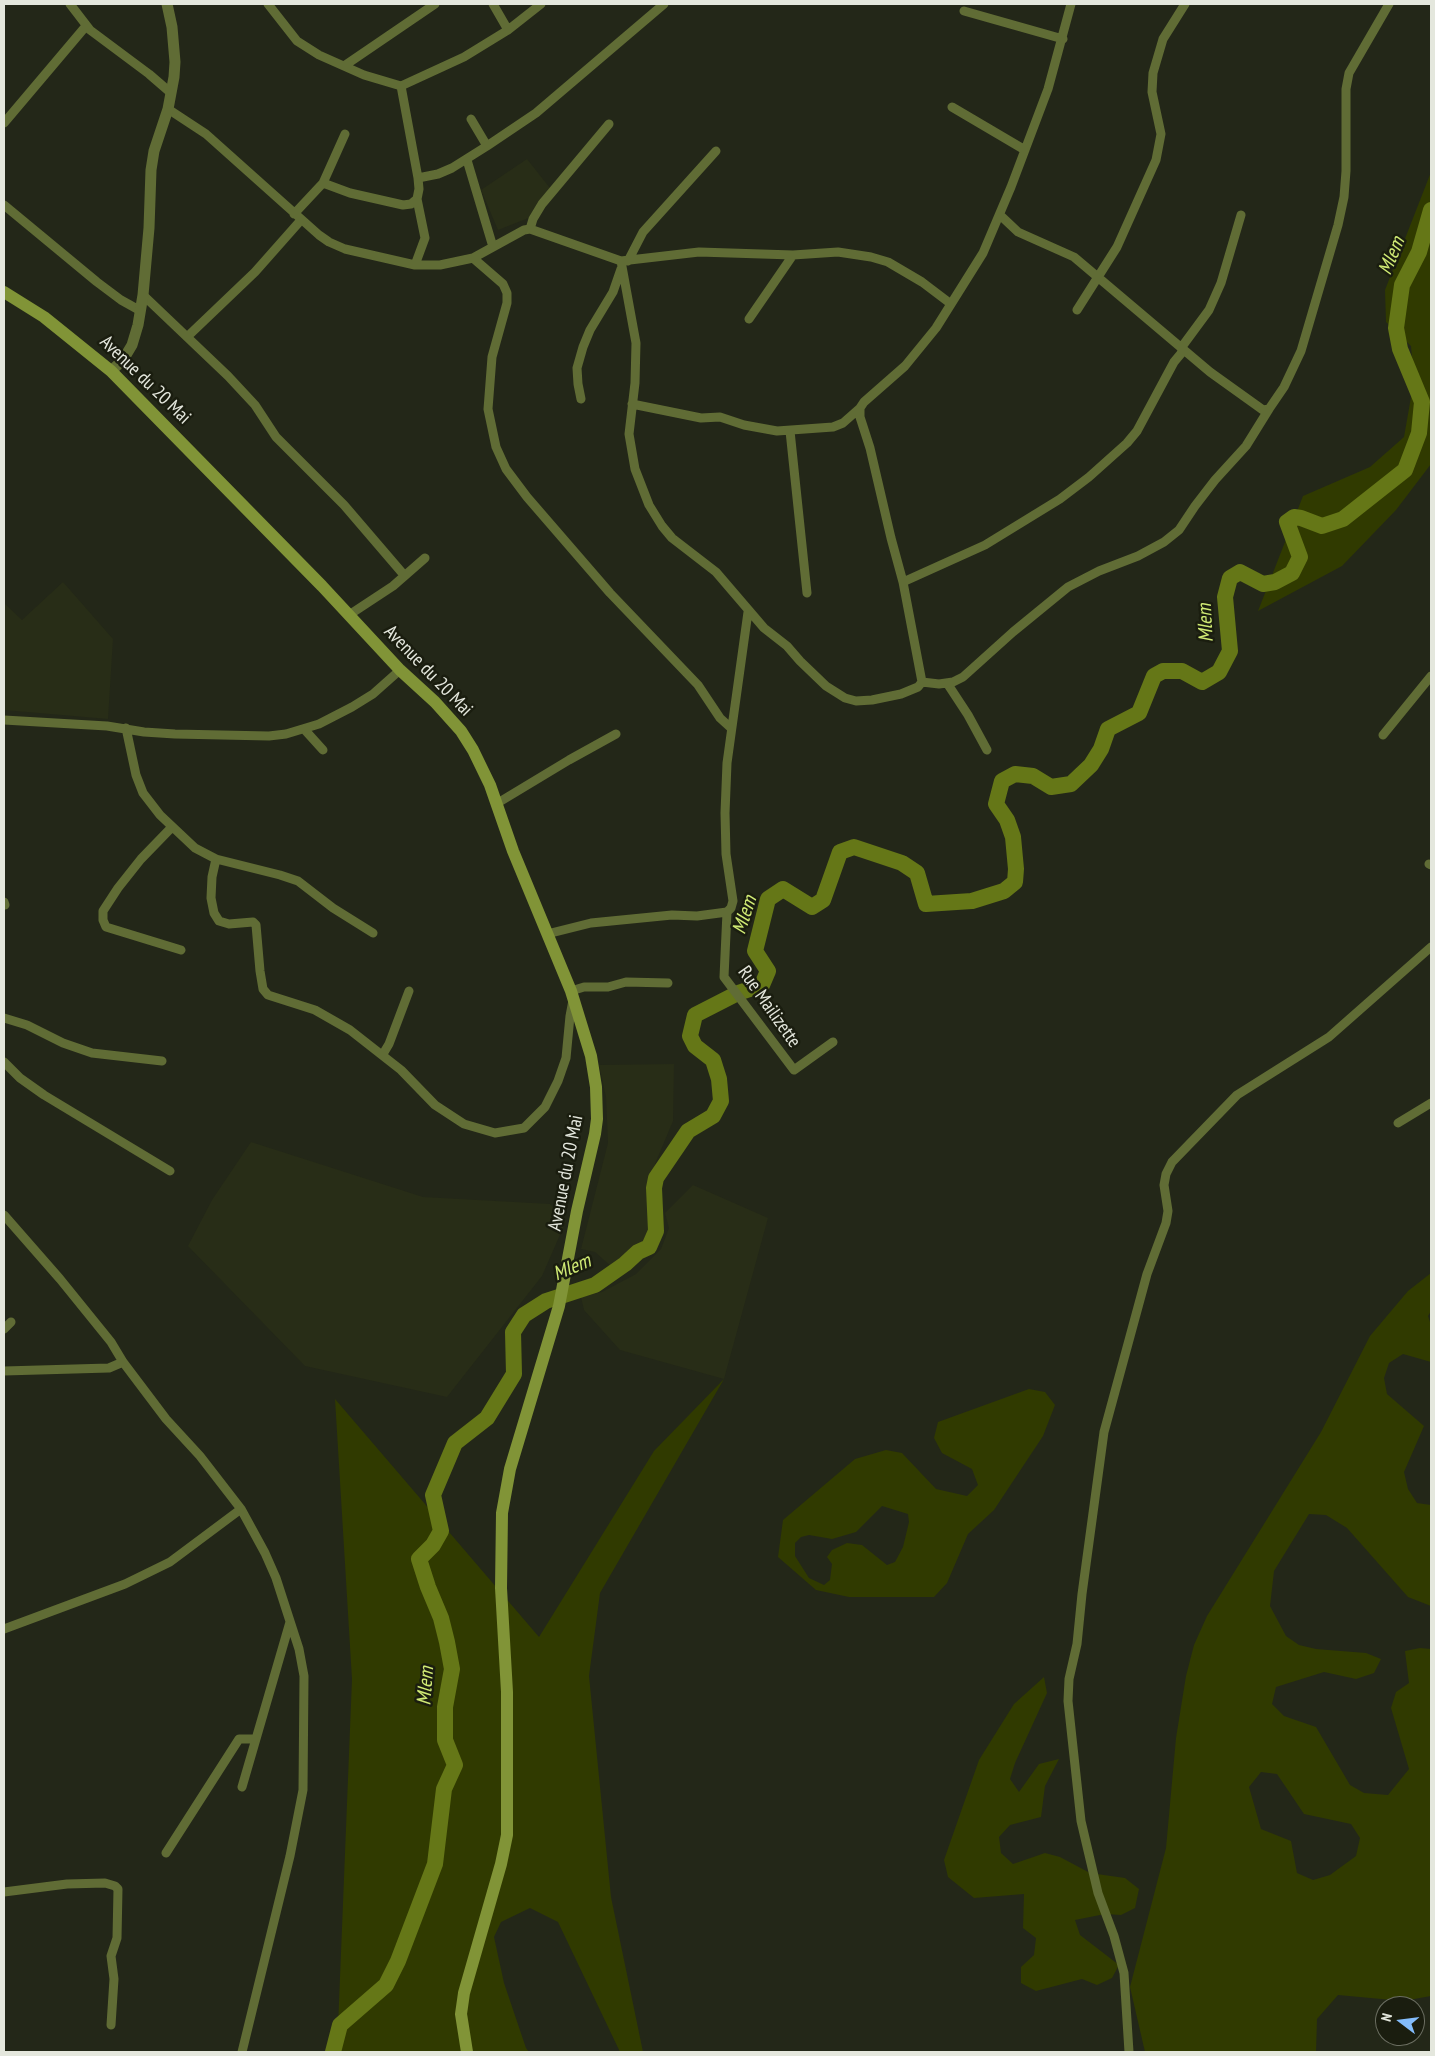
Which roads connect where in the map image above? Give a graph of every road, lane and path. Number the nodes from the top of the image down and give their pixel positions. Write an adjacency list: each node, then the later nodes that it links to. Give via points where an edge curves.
1 (70, 4): 12 (street)
2 (167, 4): 17 (street, via 175,62)
3 (268, 4): 15 (street, via 296,41)
4 (435, 4): 15 (street)
5 (493, 4): 13 (street)
6 (541, 4): 13 (street)
7 (664, 4): 24 (street, via 536,113)
8 (1071, 4): 14 (street)
9 (1185, 4): 41 (street, via 1163,39 1153,72 1152,92 1161,134 1156,160 1133,215)
10 (1389, 4): 54 (street, via 1349,74 1346,89 1346,171 1338,224 1301,351 1284,387)
11 (964, 11): 14 (street)
12 (86, 26): 17 (street); 21 (street)
13 (508, 30): 16 (street, via 464,57)
14 (1063, 39): 25 (street)
15 (344, 66): 16 (street)
16 (401, 86): 28 (street)
17 (171, 93): 19 (street)
18 (952, 107): 25 (street)
19 (168, 109): 34 (street, via 206,134); 43 (street, via 151,170)
20 (471, 119): 24 (street)
21 (4, 123)
22 (609, 124): 35 (street, via 542,204)
23 (345, 134): 29 (street)
24 (487, 146): 27 (street)
25 (1025, 150): 32 (street)
26 (716, 151): 39 (street, via 643,232)
27 (467, 160): 28 (street, via 438,174); 36 (street)
28 (418, 178): 30 (street)
29 (323, 182): 30 (street, via 350,193 403,205); 34 (street)
30 (417, 199): 40 (street, via 425,238)
31 (4, 205): 45 (street, via 97,282)
32 (1000, 215): 41 (street, via 1018,232 1074,257); 44 (street, via 983,253)
33 (1241, 215): 49 (street, via 1221,284 1209,310)
34 (298, 217): 40 (street, via 329,242 345,249); 48 (street, via 255,272)
35 (530, 229): 36 (street); 39 (street)
36 (493, 247): 38 (street)
37 (793, 256): 39 (street, via 700,252); 44 (street, via 838,252 888,262); 47 (street)
38 (473, 258): 40 (street, via 440,265); 68 (street, via 503,284 507,293 492,357 488,408 496,447 506,469 610,593 698,685 720,718)
39 (624, 263): 51 (street, via 613,292 582,346 577,368); 52 (street, via 636,343)
40 (414, 265)
41 (1098, 279): 46 (street); 49 (street)
42 (4, 292): 50 (main road, Avenue du 20 Mai, via 44,317)
43 (143, 295): 45 (street); 48 (street)
44 (951, 304): 53 (street, via 905,366)
45 (139, 310): 50 (street, via 132,345)
46 (1077, 310)
47 (749, 319)
48 (187, 337): 57 (street, via 255,405 276,436 344,505)
49 (1182, 349): 54 (street, via 1263,410); 58 (street, via 1137,431 1089,477 1060,499 985,545)
50 (111, 371): 61 (main road, Avenue du 20 Mai)
51 (581, 398)
52 (632, 404): 55 (street, via 701,418 720,417 760,429); 60 (street, via 629,434 632,453 649,505 672,538 716,572)
53 (860, 408): 55 (street, via 833,427); 58 (street)
54 (1269, 409): 65 (street, via 1256,434 1210,486 1179,530 1156,547 1068,587 963,677)
55 (790, 431): 59 (street)
56 (425, 558): 57 (street)
57 (404, 575): 61 (street)
58 (903, 582): 64 (street)
59 (806, 593)
60 (748, 612): 64 (street, via 826,686 845,698 856,701 887,697 918,687); 68 (street)
61 (349, 615): 62 (main road, Avenue du 20 Mai)
62 (400, 670): 69 (street, via 359,704); 74 (main road, Avenue du 20 Mai, via 461,731 482,768)
63 (1431, 676): 71 (street)
64 (922, 682): 65 (street)
65 (947, 683): 73 (street)
66 (4, 720): 67 (street)
67 (126, 728): 69 (street, via 222,736 269,736); 75 (street, via 143,794)
68 (731, 728): 77 (street, via 725,821 733,901)
69 (304, 729): 72 (street)
70 (616, 734): 74 (street)
71 (1383, 735)
72 (323, 750)
73 (988, 750)
74 (496, 804): 79 (main road, Avenue du 20 Mai)
75 (172, 827): 76 (street, via 195,848); 81 (street, via 118,888 103,911 103,920 106,927)
76 (216, 859): 78 (street, via 298,881); 87 (street, via 211,898 214,913 219,921 229,924 253,922 256,925 260,971 268,995 316,1010)
77 (727, 912): 79 (street, via 591,923); 86 (street, Rue Mailizette, via 724,977 794,1070)
78 (373, 933)
79 (547, 934): 84 (main road, Avenue du 20 Mai)
80 (1431, 947): 106 (street, via 1329,1037 1238,1095 1190,1142 1166,1174 1166,1223 1146,1274 1104,1432 1068,1701 1081,1821 1098,1892 1124,1973)
81 (181, 950)
82 (668, 983): 84 (street, via 626,982 613,986 590,986)
83 (409, 991): 87 (street)
84 (572, 994): 87 (street, via 566,1058 558,1081 545,1107 524,1128 495,1133 464,1124 435,1105); 105 (main road, Avenue du 20 Mai, via 591,1056 597,1119 560,1300 510,1469 502,1513 507,1835 464,1993 461,2020)
85 (4, 1018): 88 (street, via 27,1024 63,1043 92,1053)
86 (832, 1042)
87 (383, 1054)
88 (162, 1061)
89 (4, 1062): 92 (street, via 44,1094)
90 (1431, 1103): 91 (street)
91 (1398, 1123)
92 (170, 1171)
93 (4, 1215): 94 (street, via 60,1279 111,1342)
94 (123, 1362): 95 (street, via 109,1368); 96 (street)
95 (4, 1371)
96 (241, 1510): 97 (street, via 266,1553); 98 (street, via 170,1562 124,1584)
97 (290, 1622): 99 (street); 104 (street, via 304,1676 303,1790)
98 (4, 1629)
99 (256, 1740): 100 (street); 101 (street, via 239,1738)
100 (242, 1788)
101 (166, 1853)
102 (4, 1892): 103 (street, via 67,1884 105,1883 116,1886 117,1938 111,1956 114,1979)
103 (111, 2025)
104 (242, 2052)
105 (468, 2052)
106 (1129, 2052)

